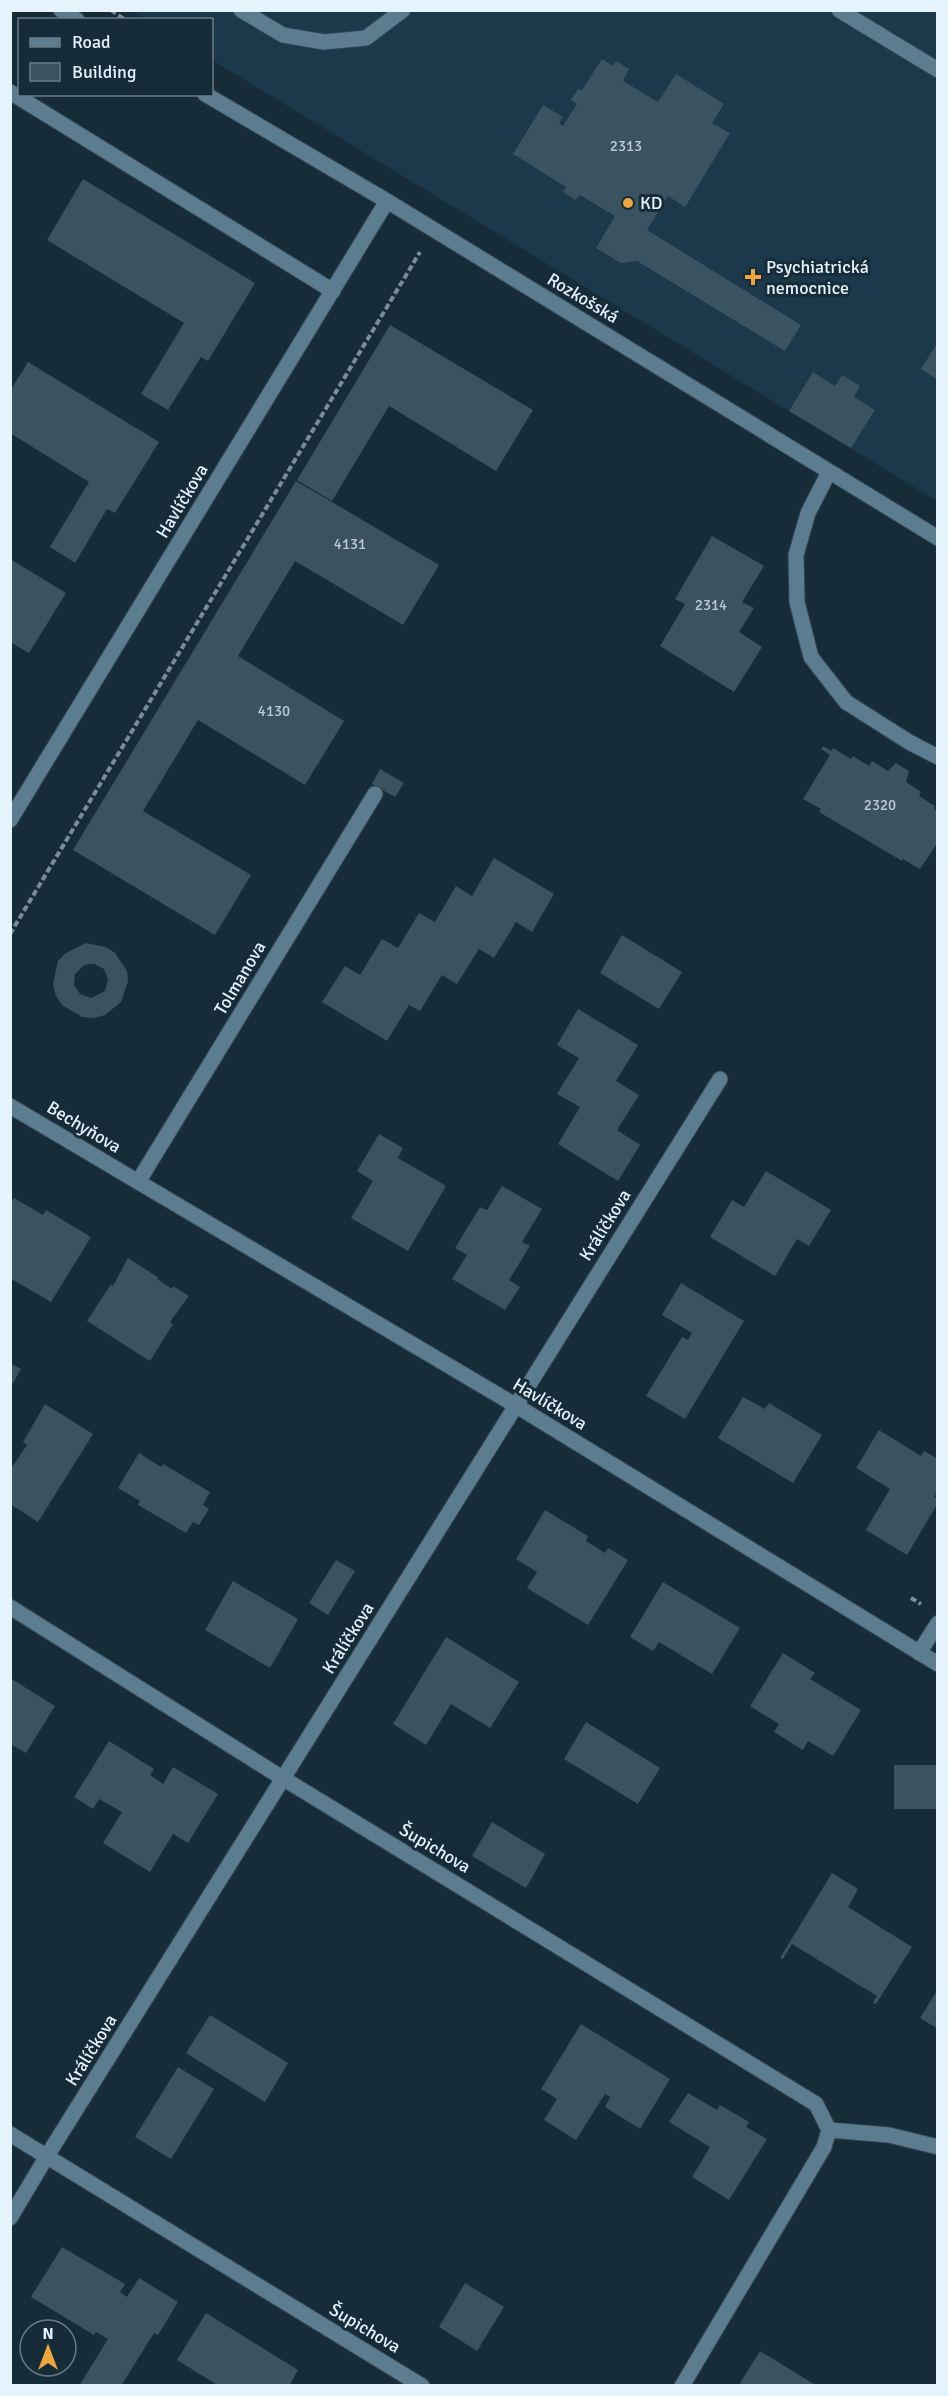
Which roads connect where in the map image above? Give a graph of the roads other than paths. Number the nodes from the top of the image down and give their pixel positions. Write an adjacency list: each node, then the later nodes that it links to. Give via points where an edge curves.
1 (241, 10): 2 (street, via 283,35 324,42 366,38)
2 (403, 10)
3 (839, 10): 4 (street)
4 (938, 70)
5 (10, 92): 8 (street)
6 (208, 96): 7 (street, Rozkošská)
7 (387, 201): 8 (street, Havlíčkova); 9 (street, Rozkošská)
8 (333, 291): 13 (street, Havlíčkova)
9 (829, 472): 10 (street, Rozkošská); 11 (street, via 808,513 795,555 797,602 811,657 846,702)
10 (938, 538)
11 (938, 757)
12 (375, 794): 16 (street, Tolmanova)
13 (10, 820)
14 (720, 1079): 17 (street, Králíčkova)
15 (10, 1106): 16 (street, Bechyňova)
16 (138, 1182): 17 (street, Havlíčkova)
17 (514, 1405): 20 (street, Havlíčkova); 22 (street, Králíčkova)
18 (10, 1607): 22 (street, Šupichova)
19 (938, 1623): 20 (street)
20 (919, 1653): 21 (street, Havlíčkova)
21 (938, 1664)
22 (285, 1779): 23 (street, Šupichova, via 816,2104); 26 (street, Králíčkova)
23 (829, 2130): 25 (street, via 889,2135); 29 (street, via 824,2147)
24 (10, 2134): 26 (street, Šupichova)
25 (938, 2147)
26 (47, 2156): 27 (street, Králíčkova); 28 (street, Šupichova)
27 (10, 2218)
28 (422, 2385)
29 (682, 2385)

